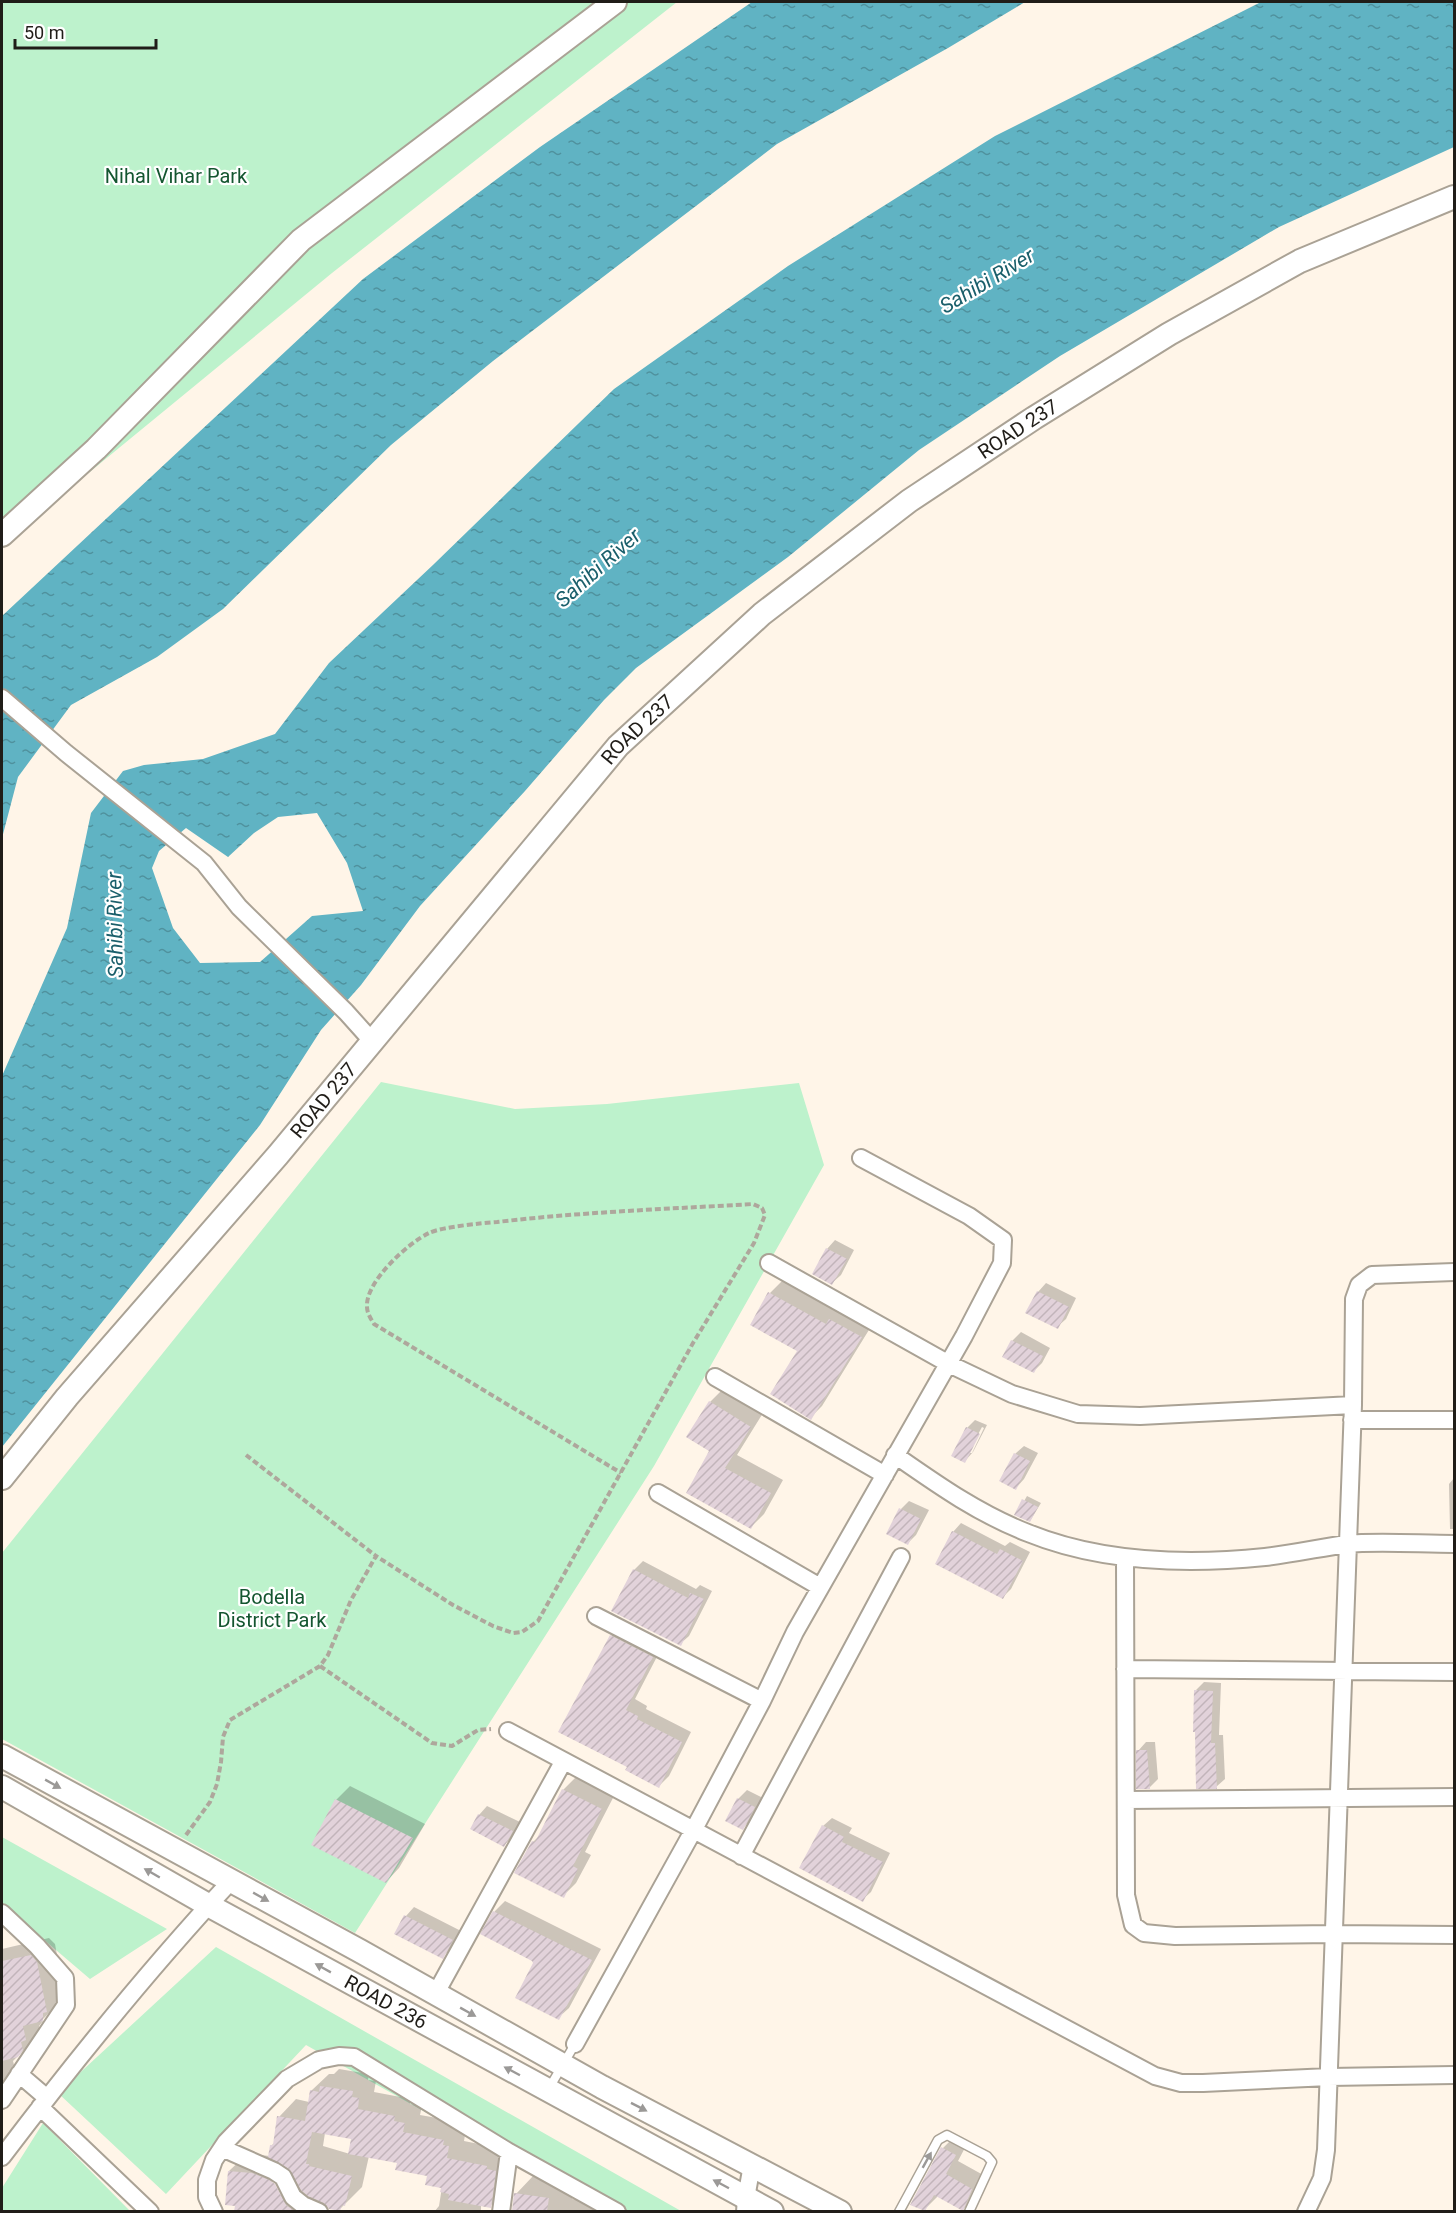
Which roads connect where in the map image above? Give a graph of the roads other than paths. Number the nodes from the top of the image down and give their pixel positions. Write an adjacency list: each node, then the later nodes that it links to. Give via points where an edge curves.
1 (615, 2): 3 (street, via 301,240 96,449)
2 (1455, 197): 5 (street, ROAD 237, via 1300,261 1169,334 909,501 762,614 618,746)
3 (2, 535)
4 (2, 698): 5 (street, via 204,863 239,907)
5 (372, 1041): 15 (street, ROAD 237)
6 (861, 1158): 9 (street, via 969,1216 1003,1240 1002,1263)
7 (769, 1263): 9 (street)
8 (1455, 1272): 11 (street, via 1372,1275 1359,1285 1354,1299)
9 (949, 1364): 11 (street, via 1012,1394 1078,1414); 13 (street)
10 (715, 1377): 14 (street)
11 (1353, 1412): 12 (street); 17 (street)
12 (1455, 1420)
13 (896, 1455): 14 (street); 20 (street, via 993,1518 1030,1534)
14 (885, 1475): 21 (street)
15 (2, 1478)
16 (658, 1493): 21 (street)
17 (1348, 1544): 18 (street); 20 (street, via 1267,1557); 24 (street)
18 (1455, 1544)
19 (901, 1557): 35 (street)
20 (1125, 1558): 23 (street)
21 (820, 1587): 26 (street)
22 (596, 1616): 26 (street)
23 (1125, 1669): 24 (street); 33 (street)
24 (1344, 1671): 25 (street); 32 (street)
25 (1455, 1672)
26 (762, 1701): 34 (street)
27 (508, 1731): 29 (street)
28 (2, 1756): 36 (street, one-way to 36)
29 (563, 1762): 34 (street); 41 (street)
30 (2, 1787): 37 (street, ROAD 236, one-way to 30)
31 (1455, 1797): 32 (street)
32 (1339, 1799): 33 (street); 39 (street)
33 (1126, 1800): 39 (street, via 1126,1895 1133,1925 1144,1933)
34 (693, 1831): 35 (street); 42 (street)
35 (741, 1856): 46 (street, via 1155,2076 1181,2083)
36 (231, 1881): 37 (street); 41 (street, one-way to 41)
37 (208, 1905): 47 (street, ROAD 236, one-way to 37); 49 (street)
38 (4, 1922): 44 (street, via 37,1946 65,1978 66,2005)
39 (1334, 1934): 40 (street); 46 (street)
40 (1455, 1935)
41 (436, 1993): 43 (street, one-way to 43)
42 (575, 2044): 43 (lane)
43 (563, 2065): 47 (lane); 53 (street, one-way to 53)
44 (19, 2074): 48 (street); 49 (street)
45 (1455, 2075): 46 (street)
46 (1329, 2077): 64 (street, via 1322,2178)
47 (548, 2091): 54 (street, ROAD 236, one-way to 47)
48 (2, 2100)
49 (44, 2102): 52 (street); 55 (street)
50 (222, 2148): 51 (street, via 287,2079 319,2060 339,2056 354,2057); 56 (street, via 207,2180 207,2198); 57 (street, via 274,2171 283,2177 293,2197)
51 (509, 2152): 58 (street); 59 (street)
52 (2, 2157)
53 (752, 2165): 54 (street); 61 (street)
54 (746, 2205): 60 (street, ROAD 236)
55 (150, 2211)
56 (214, 2211)
57 (319, 2211)
58 (501, 2211)
59 (617, 2211)
60 (772, 2211)
61 (840, 2211)
62 (898, 2211): 63 (lane, one-way to 63, via 938,2140 946,2136 992,2162)
63 (969, 2211)
64 (1306, 2211)

